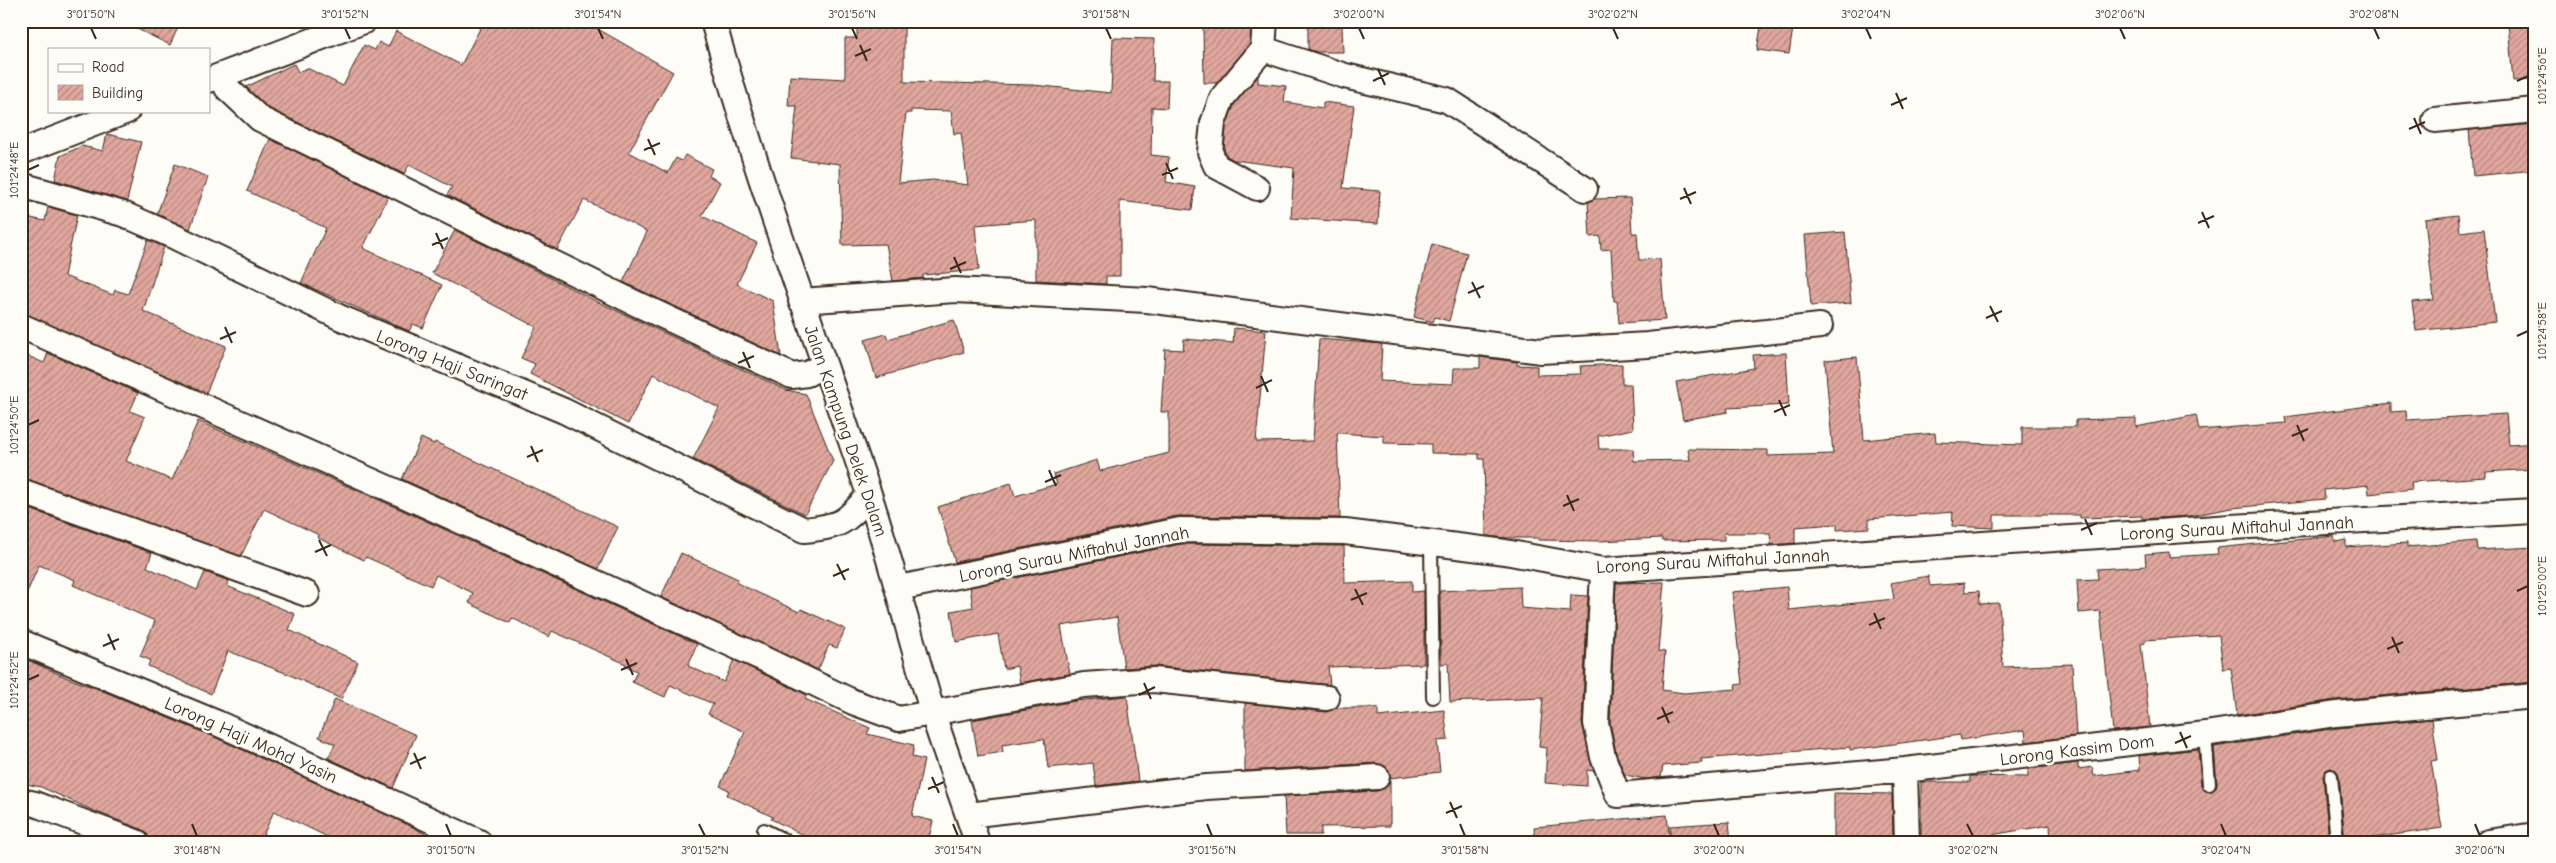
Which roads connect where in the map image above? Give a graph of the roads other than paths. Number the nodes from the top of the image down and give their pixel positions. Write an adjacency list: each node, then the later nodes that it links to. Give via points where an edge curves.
1 (364, 21): 5 (street)
2 (713, 21): 13 (street, Jalan Kampung Delek Dalam)
3 (1264, 21): 4 (street)
4 (1263, 49): 11 (street, via 1222,98 1210,152 1216,166); 12 (street, via 1345,76 1447,100)
5 (215, 77): 16 (street, via 260,119 646,308 792,376 807,374)
6 (2535, 110): 8 (street)
7 (124, 112): 9 (street)
8 (2435, 120)
9 (21, 152)
10 (21, 185): 18 (street, Lorong Haji Saringat, via 123,214 171,235 339,317 564,411 804,530 836,526 856,511)
11 (1258, 188)
12 (1585, 189)
13 (801, 301): 15 (street, via 955,290 1147,300 1541,351 1648,345); 16 (street, Jalan Kampung Delek Dalam)
14 (21, 326): 28 (street, via 416,500 853,702 899,719)
15 (1820, 326)
16 (824, 365): 18 (street, Jalan Kampung Delek Dalam)
17 (21, 491): 23 (street)
18 (869, 495): 22 (street, Jalan Kampung Delek Dalam)
19 (2535, 511): 21 (street, Lorong Surau Miftahul Jannah, via 2231,527)
20 (1431, 543): 21 (street, Lorong Surau Miftahul Jannah, via 1505,552); 22 (street, Lorong Surau Miftahul Jannah, via 1345,532 1180,530); 26 (lane)
21 (1603, 570): 30 (street, Lorong Kassim Dom, via 1596,723 1603,757 1618,795)
22 (899, 588): 28 (street, Jalan Kampung Delek Dalam)
23 (307, 594)
24 (21, 642): 39 (street, Lorong Haji Mohd Yasin, via 217,723)
25 (2535, 696): 29 (street, Lorong Kassim Dom, via 2336,714)
26 (1433, 697)
27 (1327, 698): 28 (street, via 1154,680 1084,685)
28 (933, 712): 35 (street, Jalan Kampung Delek Dalam)
29 (2205, 734): 30 (street, Lorong Kassim Dom); 33 (lane)
30 (1905, 770): 42 (street)
31 (2331, 776): 43 (lane)
32 (1378, 777): 35 (street, via 1207,787)
33 (2208, 784)
34 (21, 801): 38 (street)
35 (968, 815): 41 (street, Jalan Kampung Delek Dalam)
36 (764, 830): 40 (lane)
37 (2535, 835): 44 (street)
38 (136, 842)
39 (479, 842)
40 (788, 842)
41 (977, 842)
42 (1906, 842)
43 (2337, 842)
44 (2488, 842)

